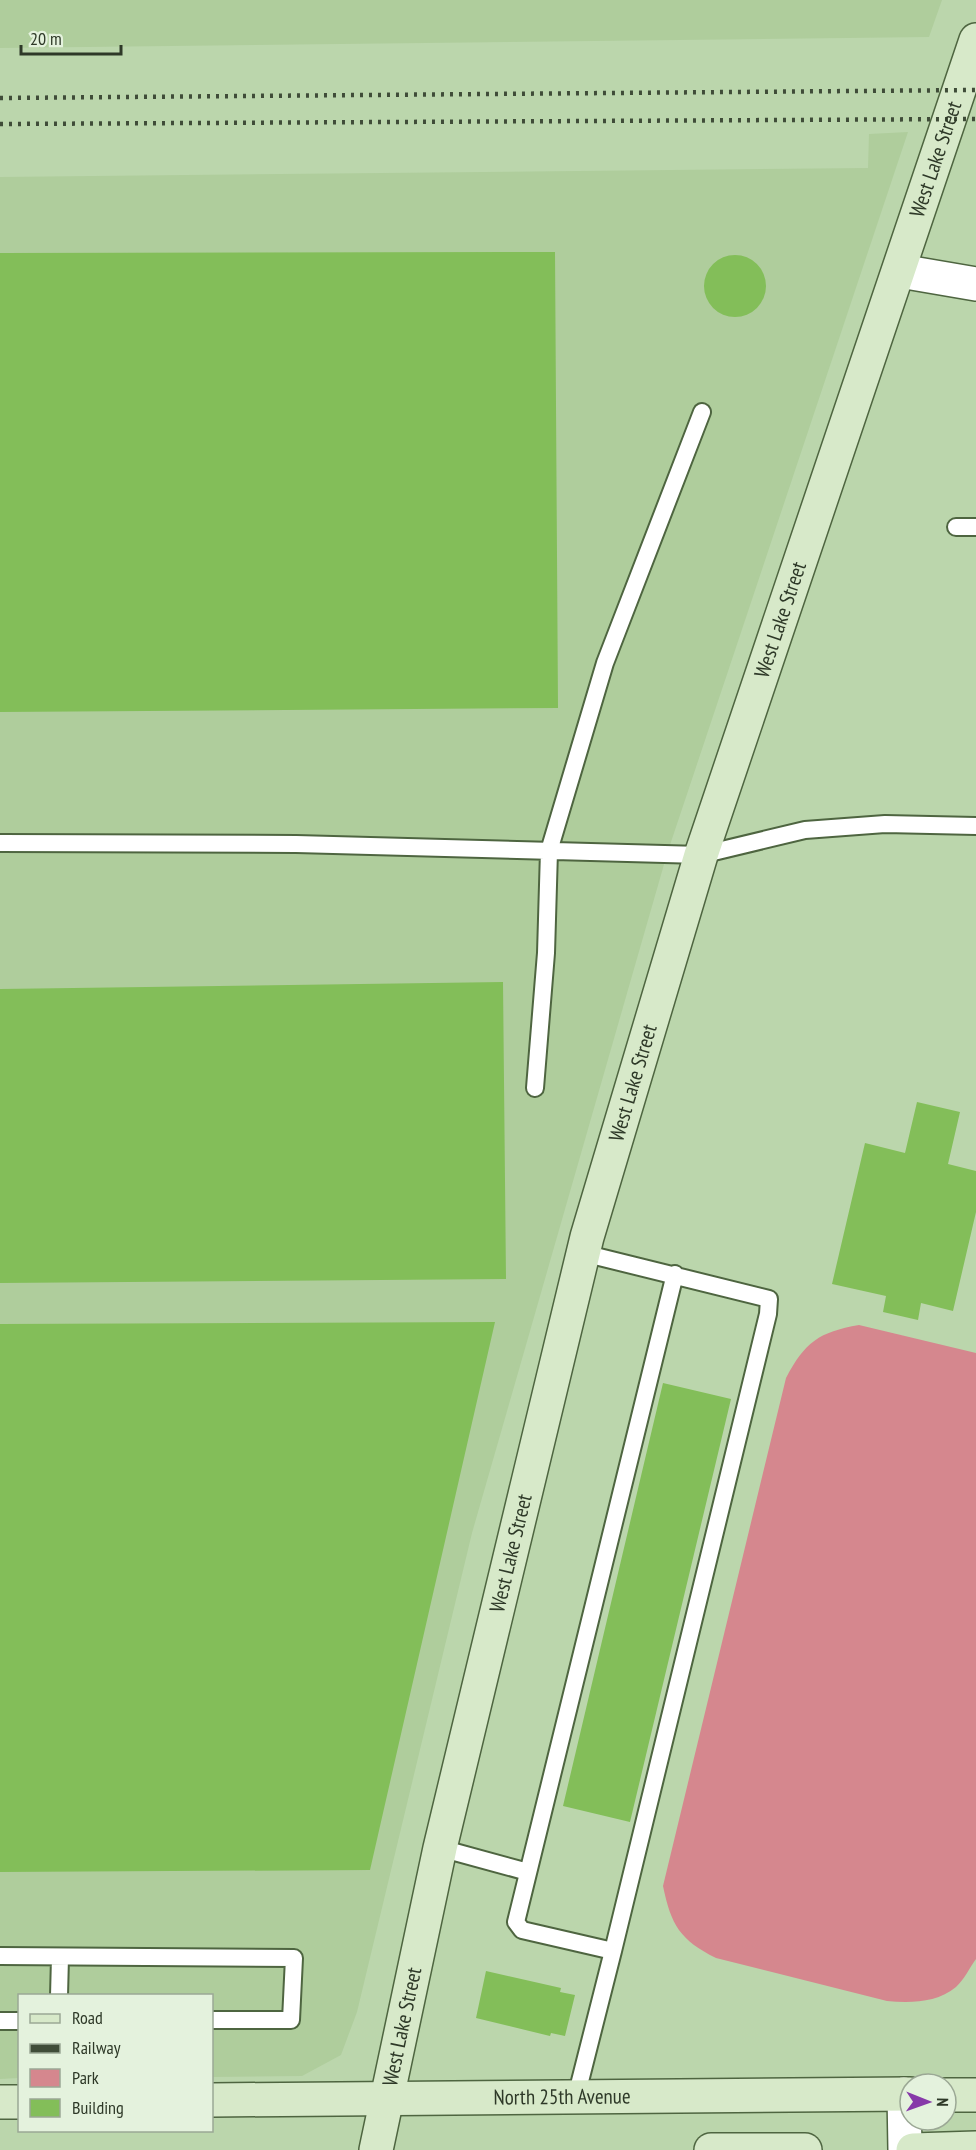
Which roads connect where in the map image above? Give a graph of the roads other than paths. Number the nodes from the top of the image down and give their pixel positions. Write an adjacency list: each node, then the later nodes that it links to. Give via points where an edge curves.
1 (976, 40): 2 (main road, West Lake Street)
2 (900, 271): 3 (street); 10 (main road, West Lake Street)
3 (976, 284)
4 (702, 412): 9 (lane, via 605,663)
5 (956, 527): 6 (lane)
6 (976, 527)
7 (976, 826): 10 (lane, via 885,824 805,830)
8 (0, 843): 9 (lane, via 296,844)
9 (549, 851): 10 (lane); 11 (lane, via 546,953)
10 (701, 855): 12 (main road, West Lake Street)
11 (535, 1088)
12 (583, 1252): 13 (lane); 14 (main road, West Lake Street)
13 (675, 1274): 15 (lane); 16 (lane, via 769,1299 768,1314)
14 (440, 1848): 15 (lane); 27 (main road, West Lake Street)
15 (528, 1872): 16 (lane, via 516,1922 522,1930)
16 (613, 1951): 26 (lane)
17 (0, 1956): 18 (lane)
18 (60, 1957): 19 (lane); 20 (lane, via 294,1958 291,2020)
19 (58, 1994)
20 (213, 2020)
21 (0, 2021): 22 (lane)
22 (18, 2021)
23 (898, 2094): 26 (main road, North 25th Avenue)
24 (958, 2094): 25 (main road)
25 (976, 2095)
26 (576, 2097): 27 (main road, North 25th Avenue)
27 (388, 2098): 28 (main road, North 25th Avenue); 33 (main road, West Lake Street)
28 (213, 2100)
29 (0, 2102): 30 (main road)
30 (18, 2102)
31 (906, 2132): 36 (street)
32 (976, 2148): 37 (main road)
33 (376, 2150)
34 (711, 2150): 35 (main road)
35 (805, 2150)
36 (905, 2150)
37 (913, 2150)

